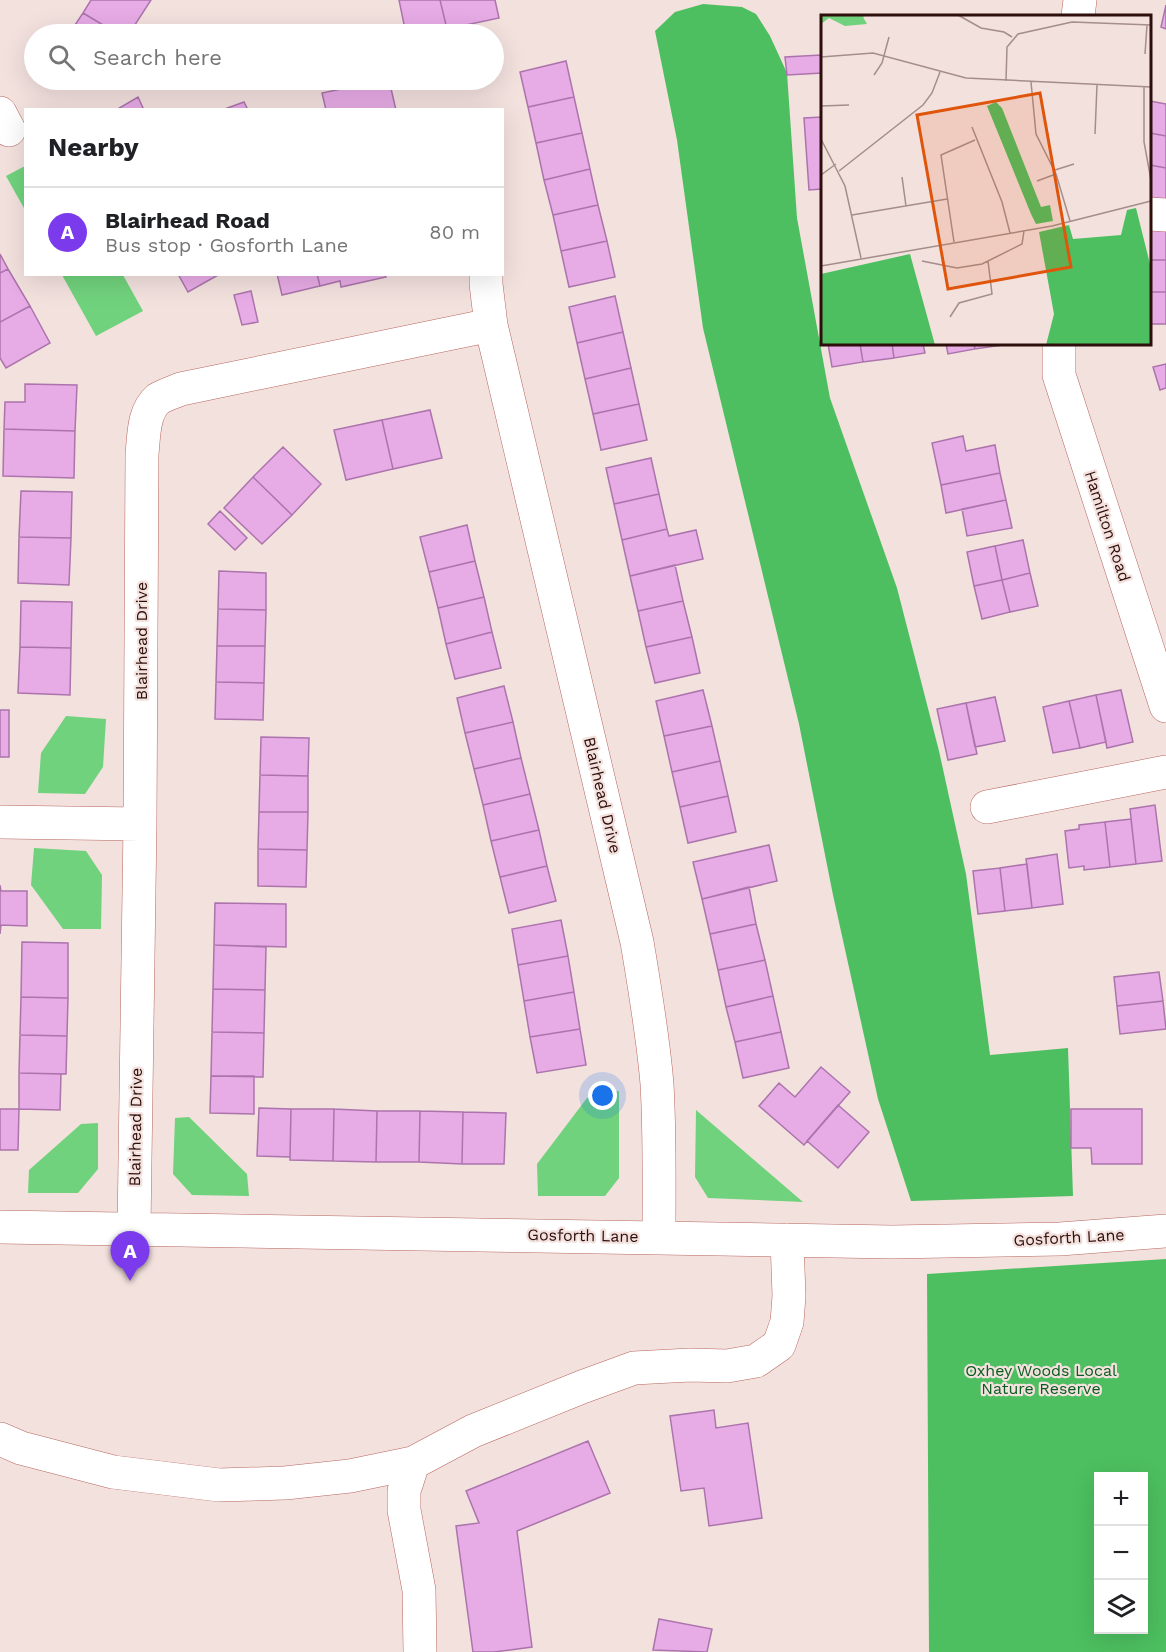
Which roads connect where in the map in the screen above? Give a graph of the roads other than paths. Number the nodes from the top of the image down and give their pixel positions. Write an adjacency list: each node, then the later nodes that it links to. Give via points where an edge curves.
1 (1080, 0): 2 (street)
2 (1078, 15)
3 (1151, 214): 4 (street)
4 (1166, 215)
5 (486, 276): 6 (street, Blairhead Drive)
6 (491, 325): 12 (street, Blairhead Drive, via 181,389 159,399 149,412 142,454); 16 (street, Blairhead Drive, via 637,942 657,1083)
7 (1059, 345): 8 (street, Hamilton Road, via 1059,375)
8 (1166, 706)
9 (1166, 772): 10 (street)
10 (987, 807)
11 (0, 822): 12 (street)
12 (140, 824): 14 (street, Blairhead Drive)
13 (0, 1227): 14 (street, Gosforth Lane)
14 (134, 1228): 16 (street, Gosforth Lane)
15 (1166, 1232): 17 (street, Gosforth Lane, via 1060,1239)
16 (659, 1237): 17 (street, Gosforth Lane)
17 (787, 1240): 19 (street, via 788,1322 779,1345 756,1361 727,1366 634,1368 473,1431)
18 (0, 1439): 19 (street, via 113,1472 219,1485 350,1476)
19 (412, 1462): 20 (street, via 404,1491 404,1510 419,1590)
20 (420, 1652)

